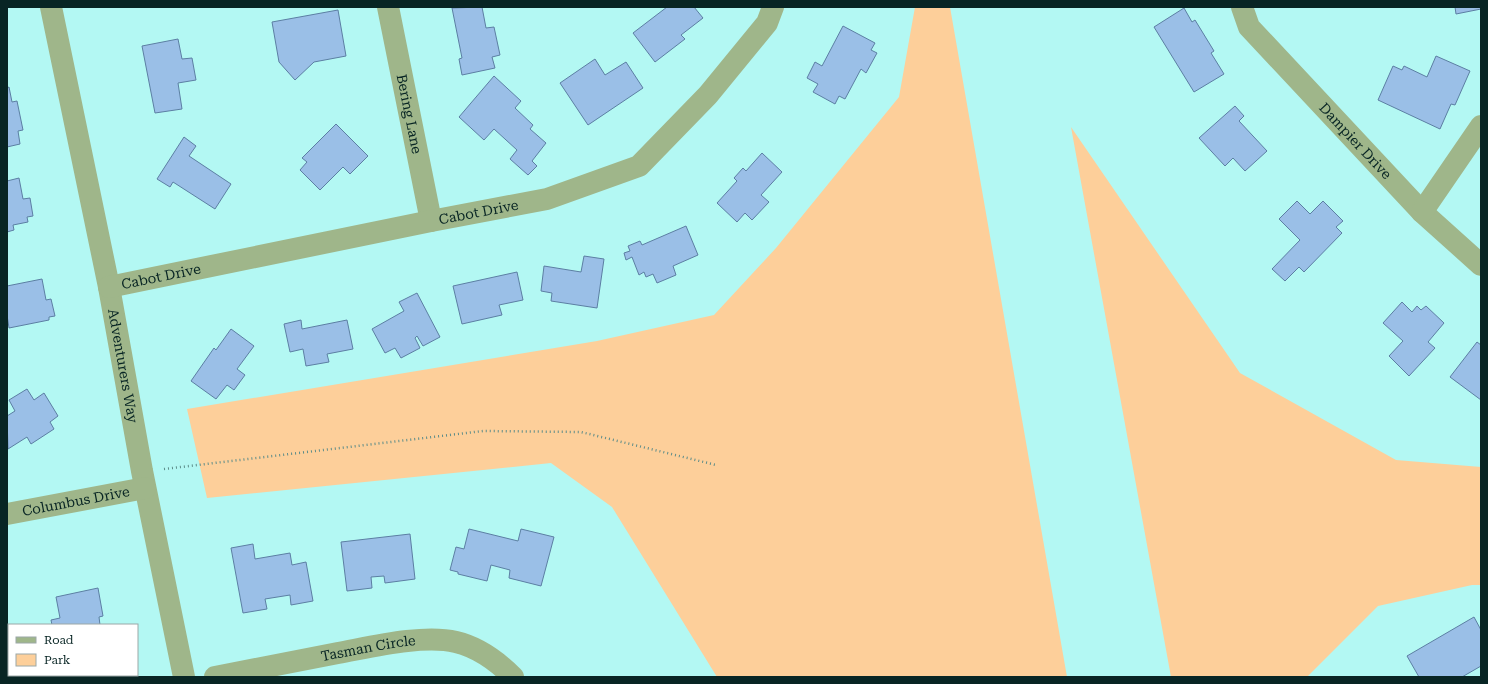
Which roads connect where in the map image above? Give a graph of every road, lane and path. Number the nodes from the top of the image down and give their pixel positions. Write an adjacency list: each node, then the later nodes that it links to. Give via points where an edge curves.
1 (51, 7): 9 (street, Adventurers Way)
2 (388, 7): 7 (street, Bering Lane)
3 (773, 7): 7 (street, Cabot Drive, via 766,23 708,95 639,166 547,199)
4 (1242, 7): 6 (street, Dampier Drive, via 1250,27)
5 (1481, 126): 6 (street)
6 (1422, 212): 8 (street, Dampier Drive)
7 (431, 221): 9 (street, Cabot Drive)
8 (1481, 264)
9 (110, 287): 11 (street, Adventurers Way)
10 (716, 464): 11 (path, via 581,432 482,431)
11 (144, 480): 12 (street, Columbus Drive); 13 (street, Adventurers Way)
12 (7, 514)
13 (184, 677)
14 (215, 677): 15 (street, Tasman Circle, via 371,647 434,640 456,642 481,652)
15 (513, 677)

